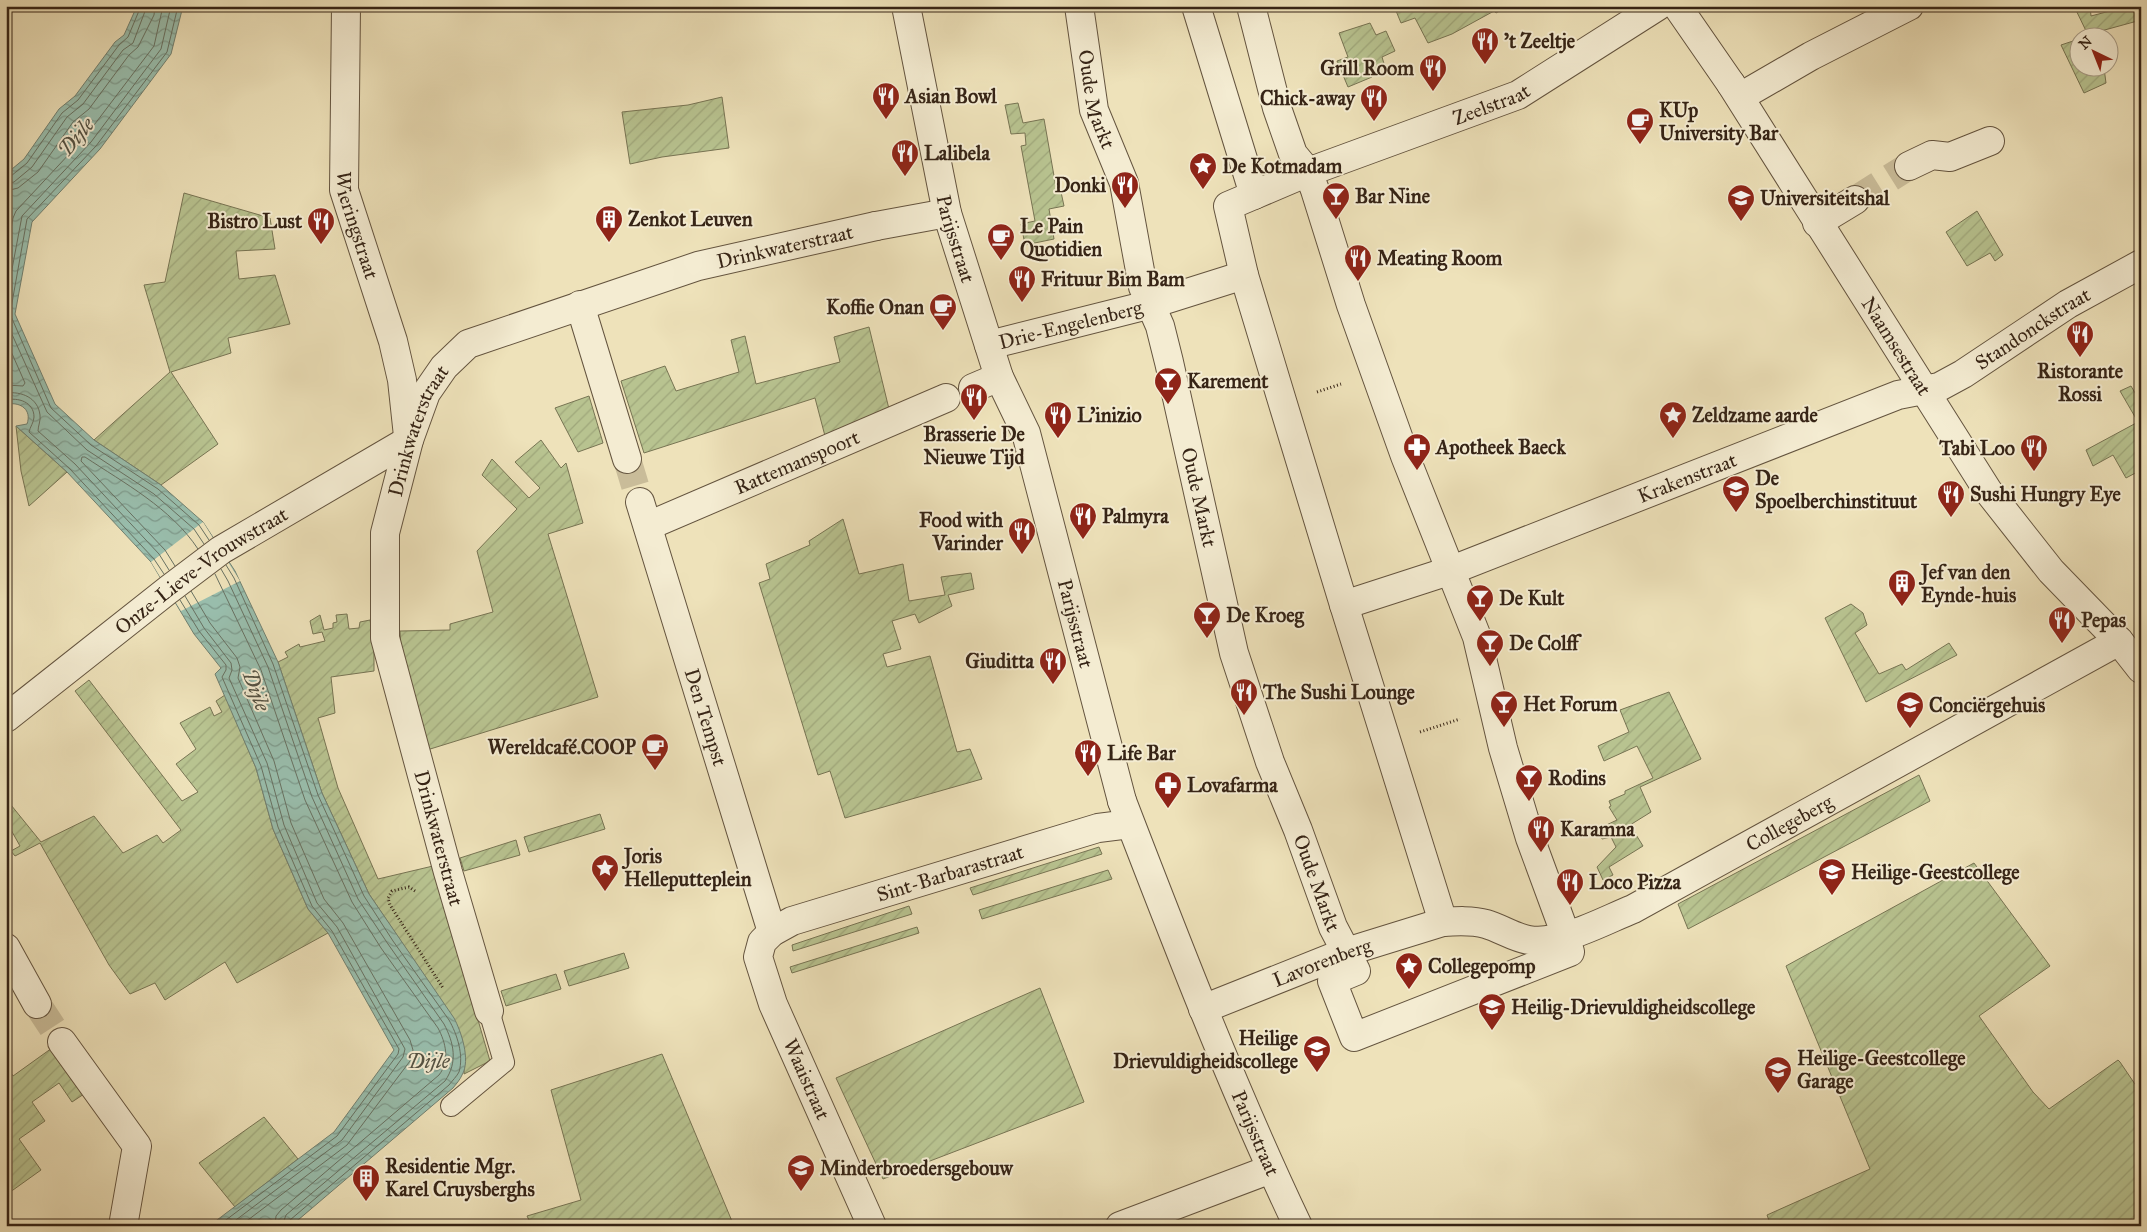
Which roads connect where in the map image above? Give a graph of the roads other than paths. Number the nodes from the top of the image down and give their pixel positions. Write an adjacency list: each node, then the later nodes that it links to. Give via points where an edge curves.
1 (346, 6): 26 (street, Wieringstraat, via 344,190 393,341 402,380)
2 (906, 6): 15 (street, Parijsstraat)
3 (1079, 6): 19 (street, Oude Markt, via 1094,110 1124,183 1143,287)
4 (1196, 6): 13 (street)
5 (1251, 6): 12 (street, via 1277,108 1293,154)
6 (1658, 6): 12 (street, Zeelstraat, via 1518,95)
7 (1677, 6): 9 (street, Naamsestraat)
8 (1909, 6): 9 (street)
9 (1735, 91): 16 (street, Naamsestraat)
10 (1990, 141): 11 (street, via 1950,157 1932,155)
11 (1909, 166)
12 (1308, 172): 13 (street); 29 (street, via 1405,456)
13 (1254, 195): 18 (street, via 1228,206)
14 (1855, 200): 16 (street)
15 (947, 213): 20 (street, Drinkwaterstraat, via 698,266); 21 (street, Parijsstraat)
16 (1817, 223): 24 (street, Naamsestraat)
17 (2141, 264): 24 (street, Standonckstraat, via 2068,304 1963,374 1939,386)
18 (1244, 275): 19 (street); 30 (street)
19 (1152, 304): 21 (street, Drie-Engelenberg); 39 (street, Oude Markt, via 1169,362 1234,653 1270,762 1333,927)
20 (580, 306): 26 (street, Drinkwaterstraat, via 468,344 444,367 426,393); 27 (street)
21 (989, 345): 22 (street, Parijsstraat)
22 (999, 377): 23 (street); 34 (street, Parijsstraat, via 1026,434)
23 (973, 388)
24 (1924, 389): 29 (street, Krakenstraat, via 1898,395); 31 (street, Naamsestraat, via 1988,491 2051,571)
25 (946, 398): 28 (street, Rattemanspoort)
26 (409, 440): 33 (street, Onze-Lieve-Vrouwstraat, via 221,550); 42 (street, Drinkwaterstraat, via 385,533 385,638)
27 (627, 459)
28 (644, 514): 36 (street, Den Tempst)
29 (1452, 570): 30 (street); 37 (street, via 1477,637 1503,748 1530,838)
30 (1344, 606): 35 (street)
31 (2119, 641): 32 (street, Naamsestraat); 37 (street, Collegeberg, via 1632,910)
32 (2141, 669)
33 (6, 718)
34 (1126, 813): 36 (street, Sint-Barbarastraat, via 1088,831 792,921); 41 (street, Parijsstraat)
35 (1443, 922): 37 (street, Collegeberg, via 1485,923 1529,940 1545,941); 39 (street, Lavorenberg)
36 (772, 932): 47 (street, Waaistraat, via 762,942 758,956 773,1004)
37 (1566, 936): 39 (street, Oude Markt, via 1570,952 1354,1037 1332,981 1356,971)
38 (6, 948): 40 (street)
39 (1346, 952): 41 (street, Lavorenberg)
40 (37, 1004)
41 (1203, 1009): 45 (street, Parijsstraat)
42 (489, 1011): 44 (lane, via 504,1062)
43 (62, 1042): 46 (street, via 136,1146)
44 (451, 1106)
45 (1271, 1169): 48 (street); 49 (street, Parijsstraat)
46 (124, 1226)
47 (872, 1226)
48 (1120, 1226)
49 (1298, 1226)

